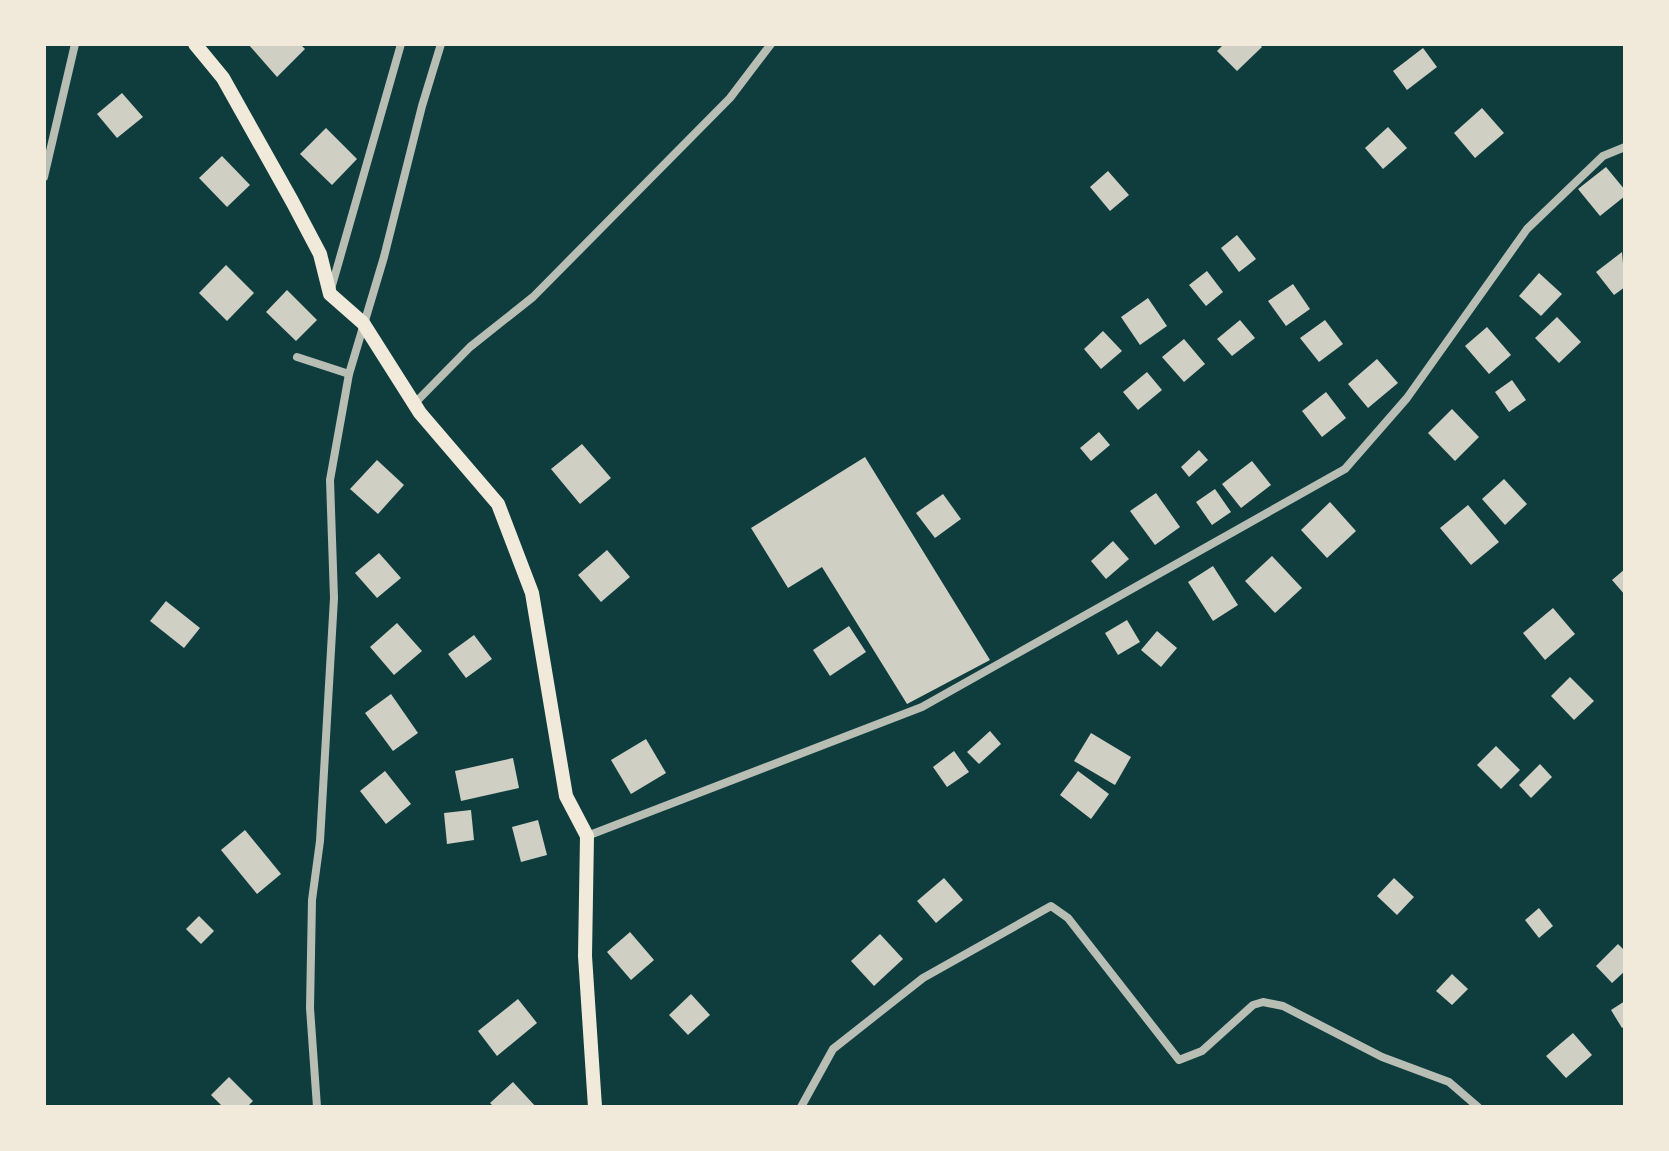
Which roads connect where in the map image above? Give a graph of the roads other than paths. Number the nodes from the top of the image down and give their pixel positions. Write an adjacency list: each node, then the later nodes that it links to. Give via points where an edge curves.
1 (75, 44): 7 (street)
2 (195, 44): 8 (main road, via 223,78 292,201 320,254)
3 (401, 44): 8 (street)
4 (441, 44): 9 (street)
5 (771, 44): 12 (street, via 730,98 533,297 470,347)
6 (1625, 147): 13 (street, via 1603,156 1527,229 1407,398 1345,469 922,707)
7 (44, 177)
8 (330, 294): 9 (main road)
9 (361, 321): 11 (street); 12 (main road)
10 (297, 357): 11 (street)
11 (349, 374): 14 (street, via 330,480 334,598 312,900 310,1008)
12 (414, 404): 13 (main road, via 498,504 532,593 566,796)
13 (587, 836): 15 (main road, via 585,956)
14 (317, 1107)
15 (595, 1107)
16 (801, 1107): 17 (street, via 833,1049 923,978 1051,906 1068,918 1179,1060 1202,1051 1263,1002 1283,1006 1382,1057 1449,1082)
17 (1478, 1107)

